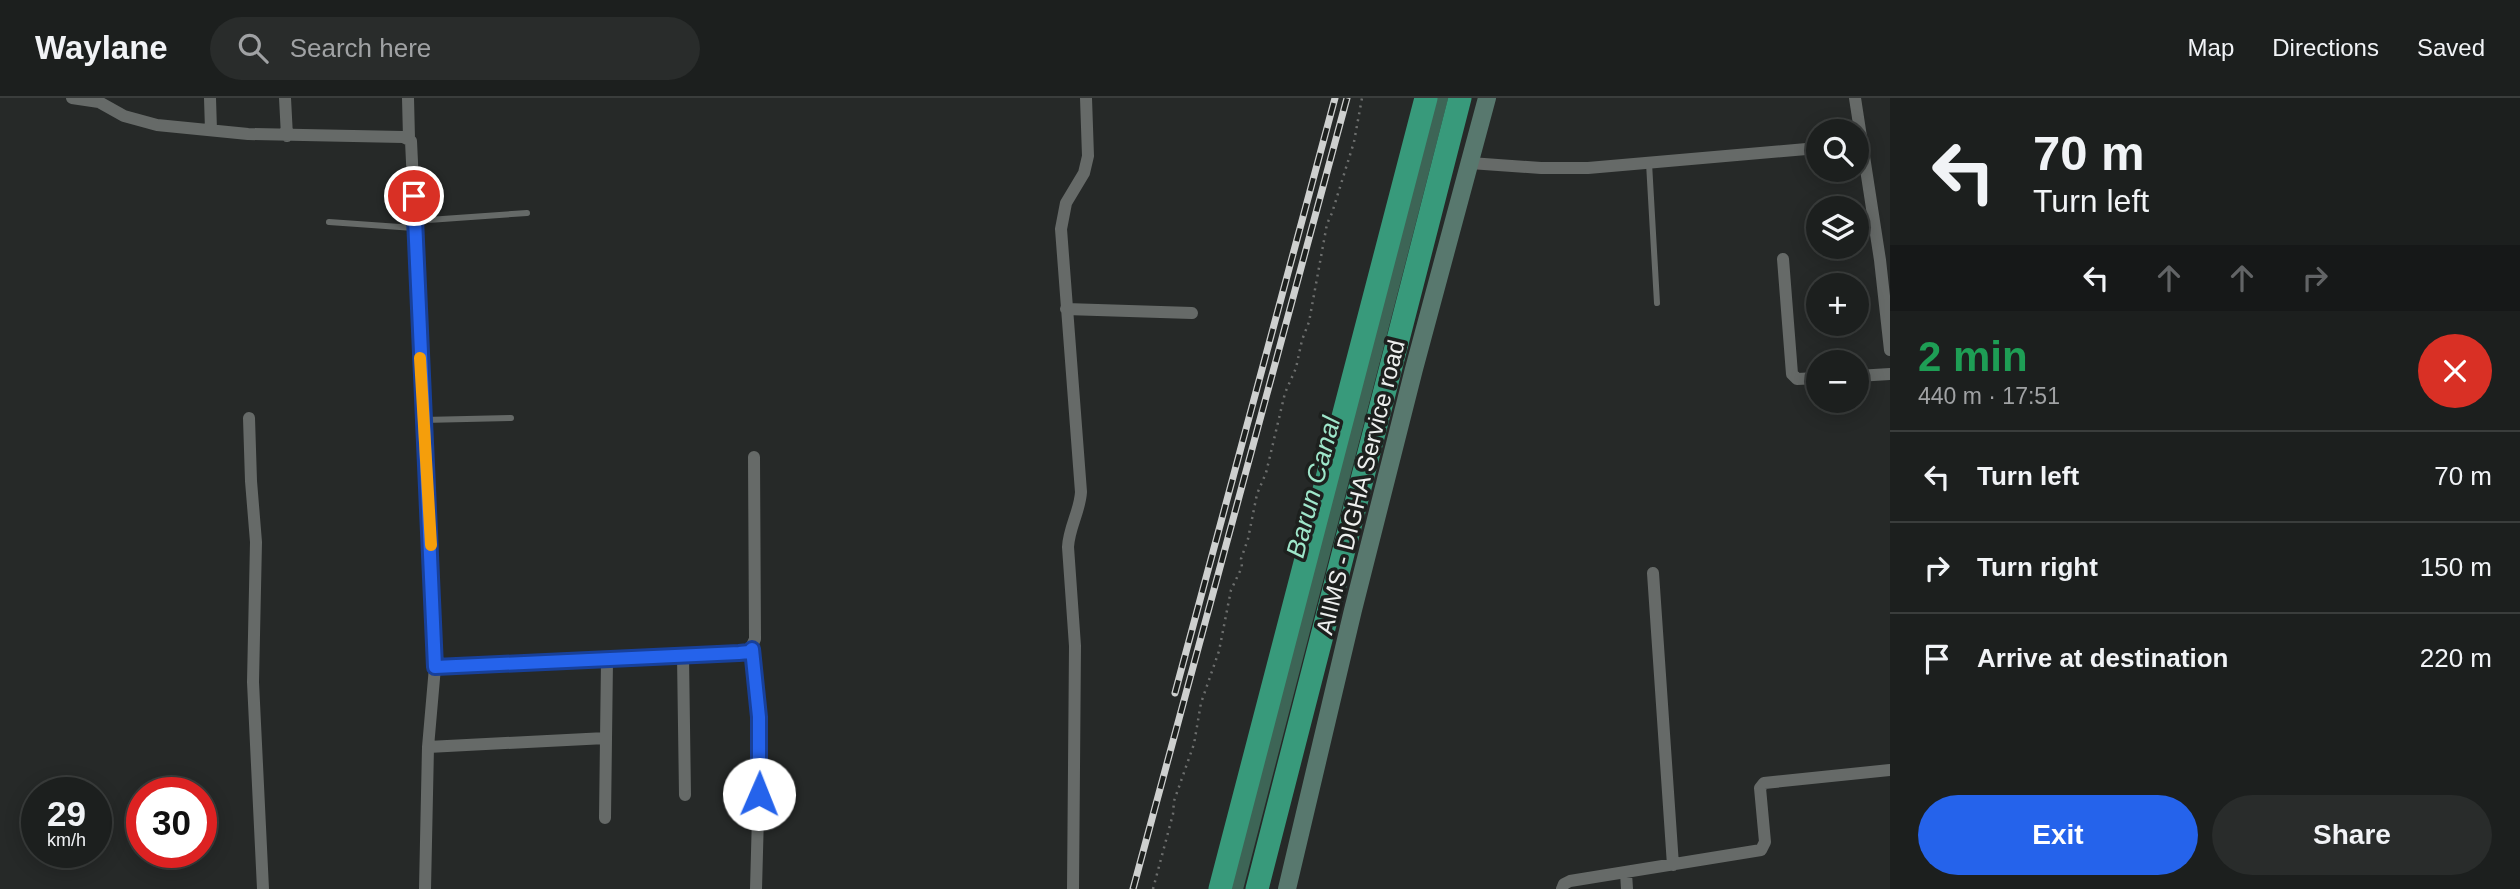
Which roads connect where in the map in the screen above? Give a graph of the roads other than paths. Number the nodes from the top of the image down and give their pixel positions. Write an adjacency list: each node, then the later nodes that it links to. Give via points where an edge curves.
1 (72, 98): 10 (street)
2 (209, 98): 12 (street)
3 (285, 98): 13 (street)
4 (408, 98): 14 (street)
5 (1086, 98): 26 (street, via 1088,156 1066,203 1061,229)
6 (1426, 98): 52 (highway)
7 (1460, 98): 53 (highway)
8 (1487, 98): 16 (main road, AIIMS - DIGHA Service road)
9 (1855, 98): 11 (street)
10 (99, 100): 12 (street, via 138,121)
11 (1857, 119)
12 (211, 130): 13 (street)
13 (287, 136): 14 (street)
14 (409, 138): 21 (street)
15 (1806, 149): 17 (street)
16 (1470, 163): 17 (street, via 1565,168); 54 (main road, AIIMS - DIGHA Service road, via 1387,476)
17 (1649, 163): 25 (lane)
18 (1867, 182): 23 (street)
19 (527, 213): 21 (lane)
20 (329, 222): 21 (lane)
21 (414, 224): 34 (street)
22 (1890, 224): 23 (street)
23 (1875, 225): 28 (street)
24 (1783, 259): 31 (street, via 1792,374)
25 (1657, 303)
26 (1066, 309): 27 (street); 51 (street, via 1081,492 1068,537 1075,646)
27 (1192, 313)
28 (1890, 350)
29 (1890, 374): 30 (street)
30 (1869, 375)
31 (1806, 379)
32 (249, 418): 48 (street, via 256,542 253,682)
33 (511, 418): 34 (lane)
34 (423, 420): 40 (street)
35 (754, 457): 37 (street)
36 (1653, 573): 46 (street)
37 (752, 649): 38 (street); 50 (street, via 759,717)
38 (684, 656): 39 (street); 44 (street)
39 (607, 661): 40 (street); 41 (street)
40 (435, 667): 42 (street)
41 (606, 738): 42 (street); 45 (street)
42 (428, 747): 49 (street)
43 (1890, 770): 46 (street, via 1764,783 1760,792 1763,848)
44 (685, 795)
45 (605, 818)
46 (1673, 865): 47 (street)
47 (1626, 873): 55 (street, via 1567,882); 56 (street)
48 (263, 889)
49 (425, 889)
50 (756, 889)
51 (1073, 889)
52 (1220, 889)
53 (1257, 889)
54 (1287, 889)
55 (1562, 889)
56 (1627, 889)

